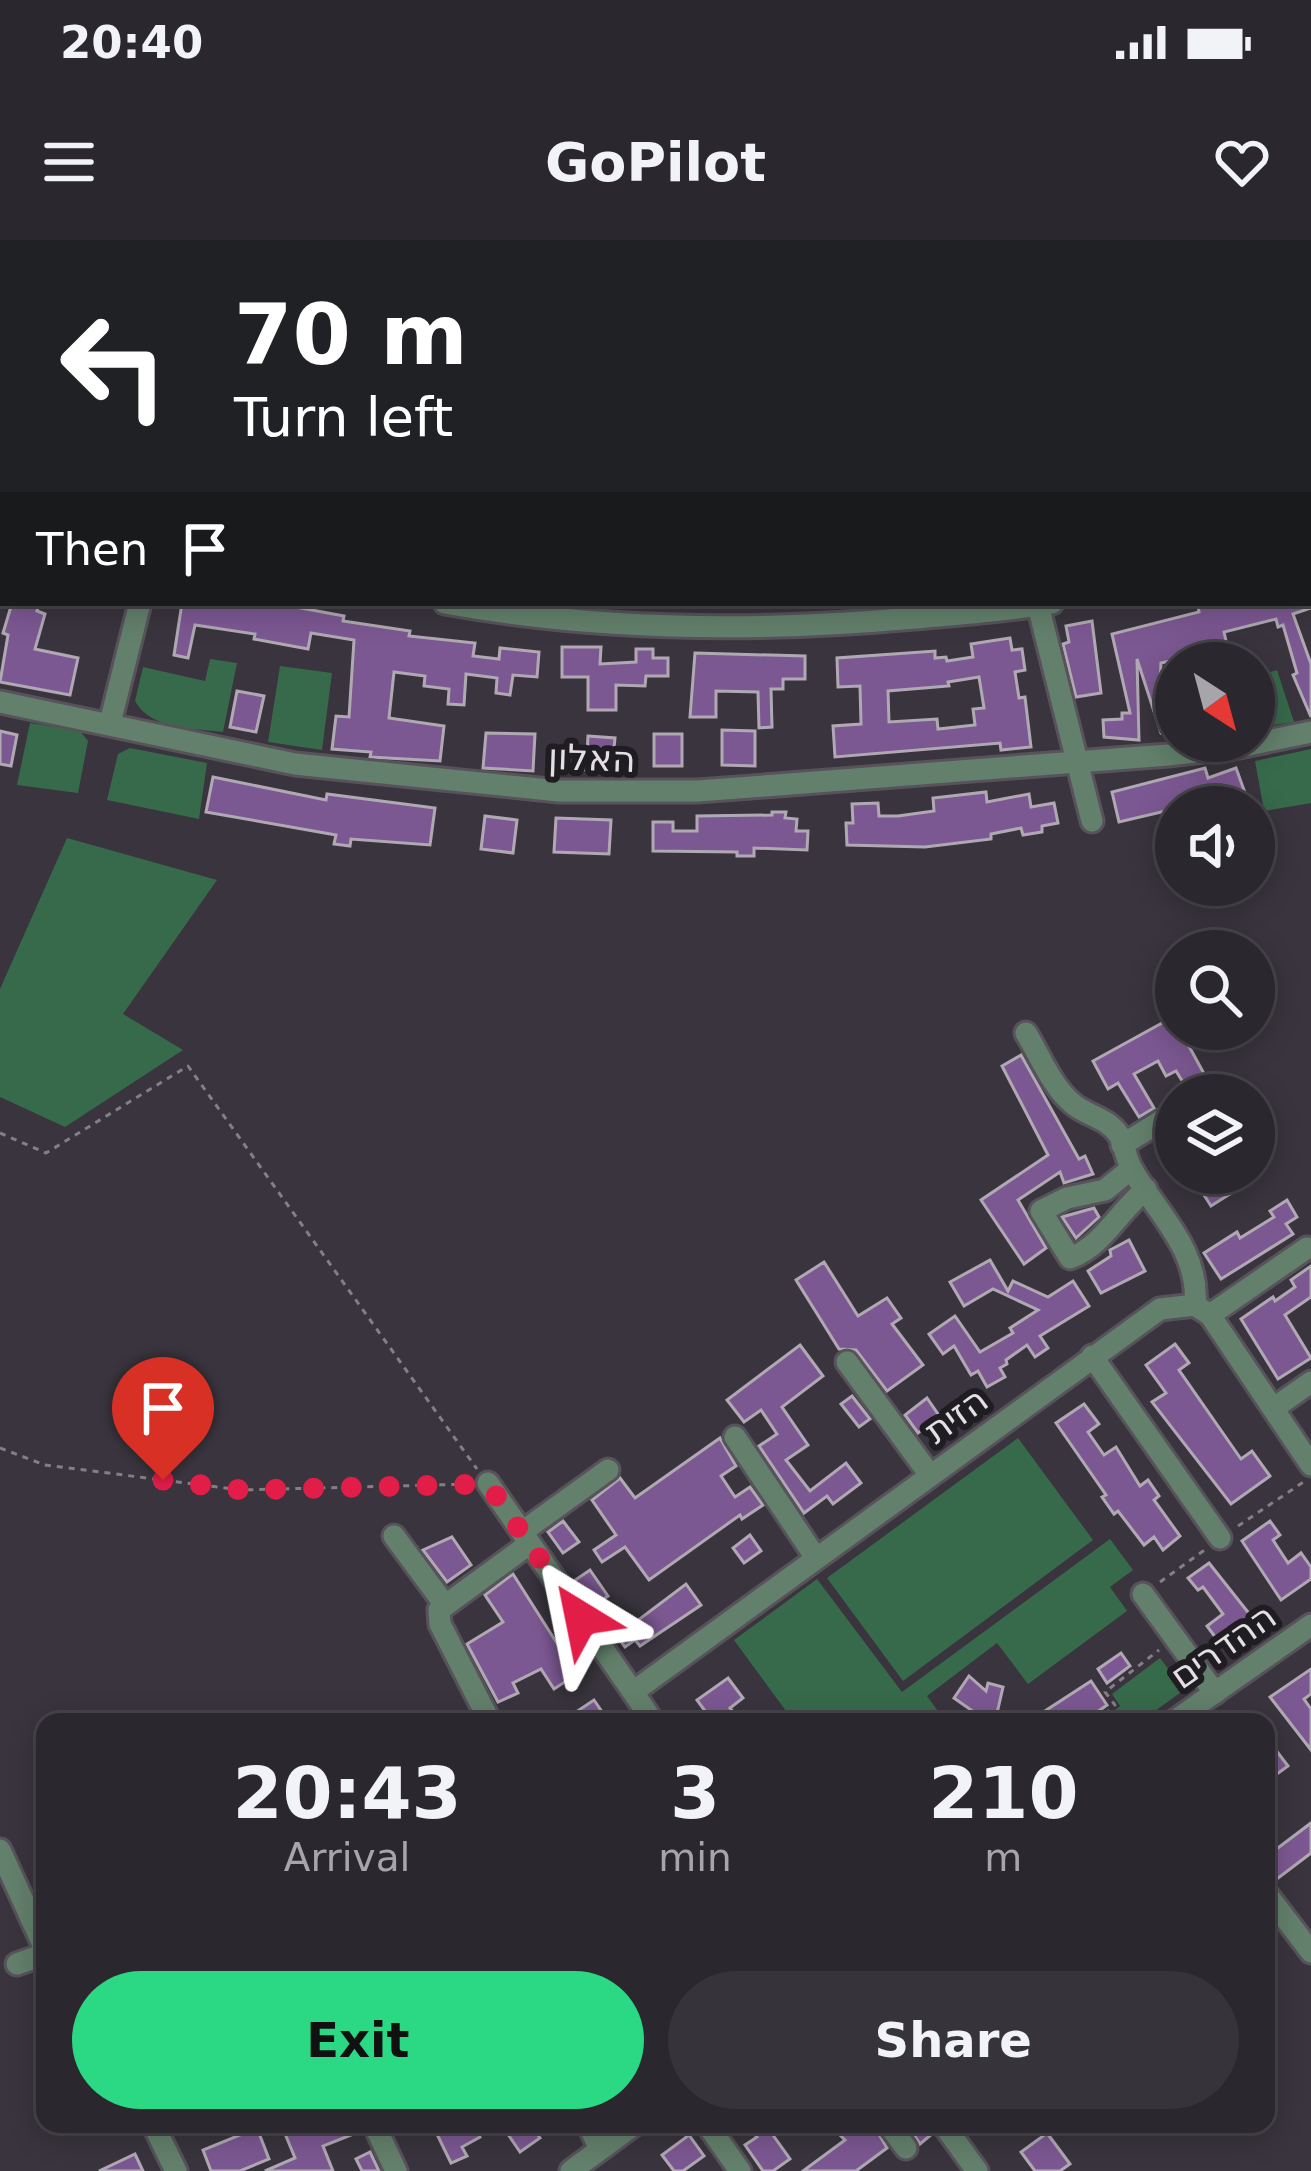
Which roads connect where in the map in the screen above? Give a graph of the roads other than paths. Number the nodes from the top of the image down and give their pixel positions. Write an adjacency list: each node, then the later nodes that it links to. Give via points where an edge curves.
1 (139, 606): 7 (street)
2 (465, 606): 5 (street, via 537,617)
3 (1022, 606): 5 (street, via 792,626)
4 (1045, 606): 9 (street)
5 (640, 614)
6 (0, 702): 7 (street, האלון)
7 (110, 723): 9 (street, האלון, via 317,768 627,794)
8 (1311, 732): 9 (street, האלון, via 1239,747)
9 (1077, 760): 10 (street)
10 (1092, 821)
11 (1026, 1033): 13 (street, via 1060,1090 1107,1123)
12 (1155, 1125): 13 (street)
13 (1122, 1145): 14 (street)
14 (1131, 1168): 15 (street); 15 (street, via 1105,1190 1041,1211 1070,1258 1089,1251)
15 (1145, 1189): 17 (street, via 1183,1248)
16 (1307, 1248): 17 (street, הזית)
17 (1202, 1310): 18 (street, הזית, via 1160,1309); 21 (street)
18 (1092, 1356): 25 (street, הזית); 29 (street)
19 (847, 1362): 25 (street)
20 (1311, 1382): 21 (street)
21 (1274, 1408): 23 (street)
22 (734, 1437): 30 (street)
23 (1311, 1466)
24 (608, 1470): 28 (street)
25 (930, 1475): 30 (street, הזית)
26 (488, 1484): 28 (street)
27 (394, 1536): 32 (street)
28 (526, 1538): 32 (street); 34 (street)
29 (1220, 1538)
30 (816, 1558): 34 (street, הזית)
31 (1143, 1594): 35 (street)
32 (445, 1605): 36 (street, via 440,1624)
33 (1311, 1625): 35 (street, ההדרים)
34 (633, 1692): 37 (street)
35 (1214, 1693): 38 (street, ההדרים)
36 (485, 1713)
37 (647, 1713)
38 (1186, 1713)
39 (0, 1850): 41 (street)
40 (1275, 1905): 42 (street)
41 (36, 1932)
42 (1311, 1952)
43 (36, 1956): 44 (street)
44 (17, 1964)
45 (157, 2133): 54 (street)
46 (378, 2133): 55 (street)
47 (592, 2133): 53 (street)
48 (623, 2133): 53 (street)
49 (713, 2133): 57 (street)
50 (895, 2133): 52 (street)
51 (950, 2133): 58 (street)
52 (906, 2148)
53 (600, 2150): 56 (street)
54 (176, 2171)
55 (396, 2171)
56 (571, 2171)
57 (740, 2171)
58 (977, 2171)

